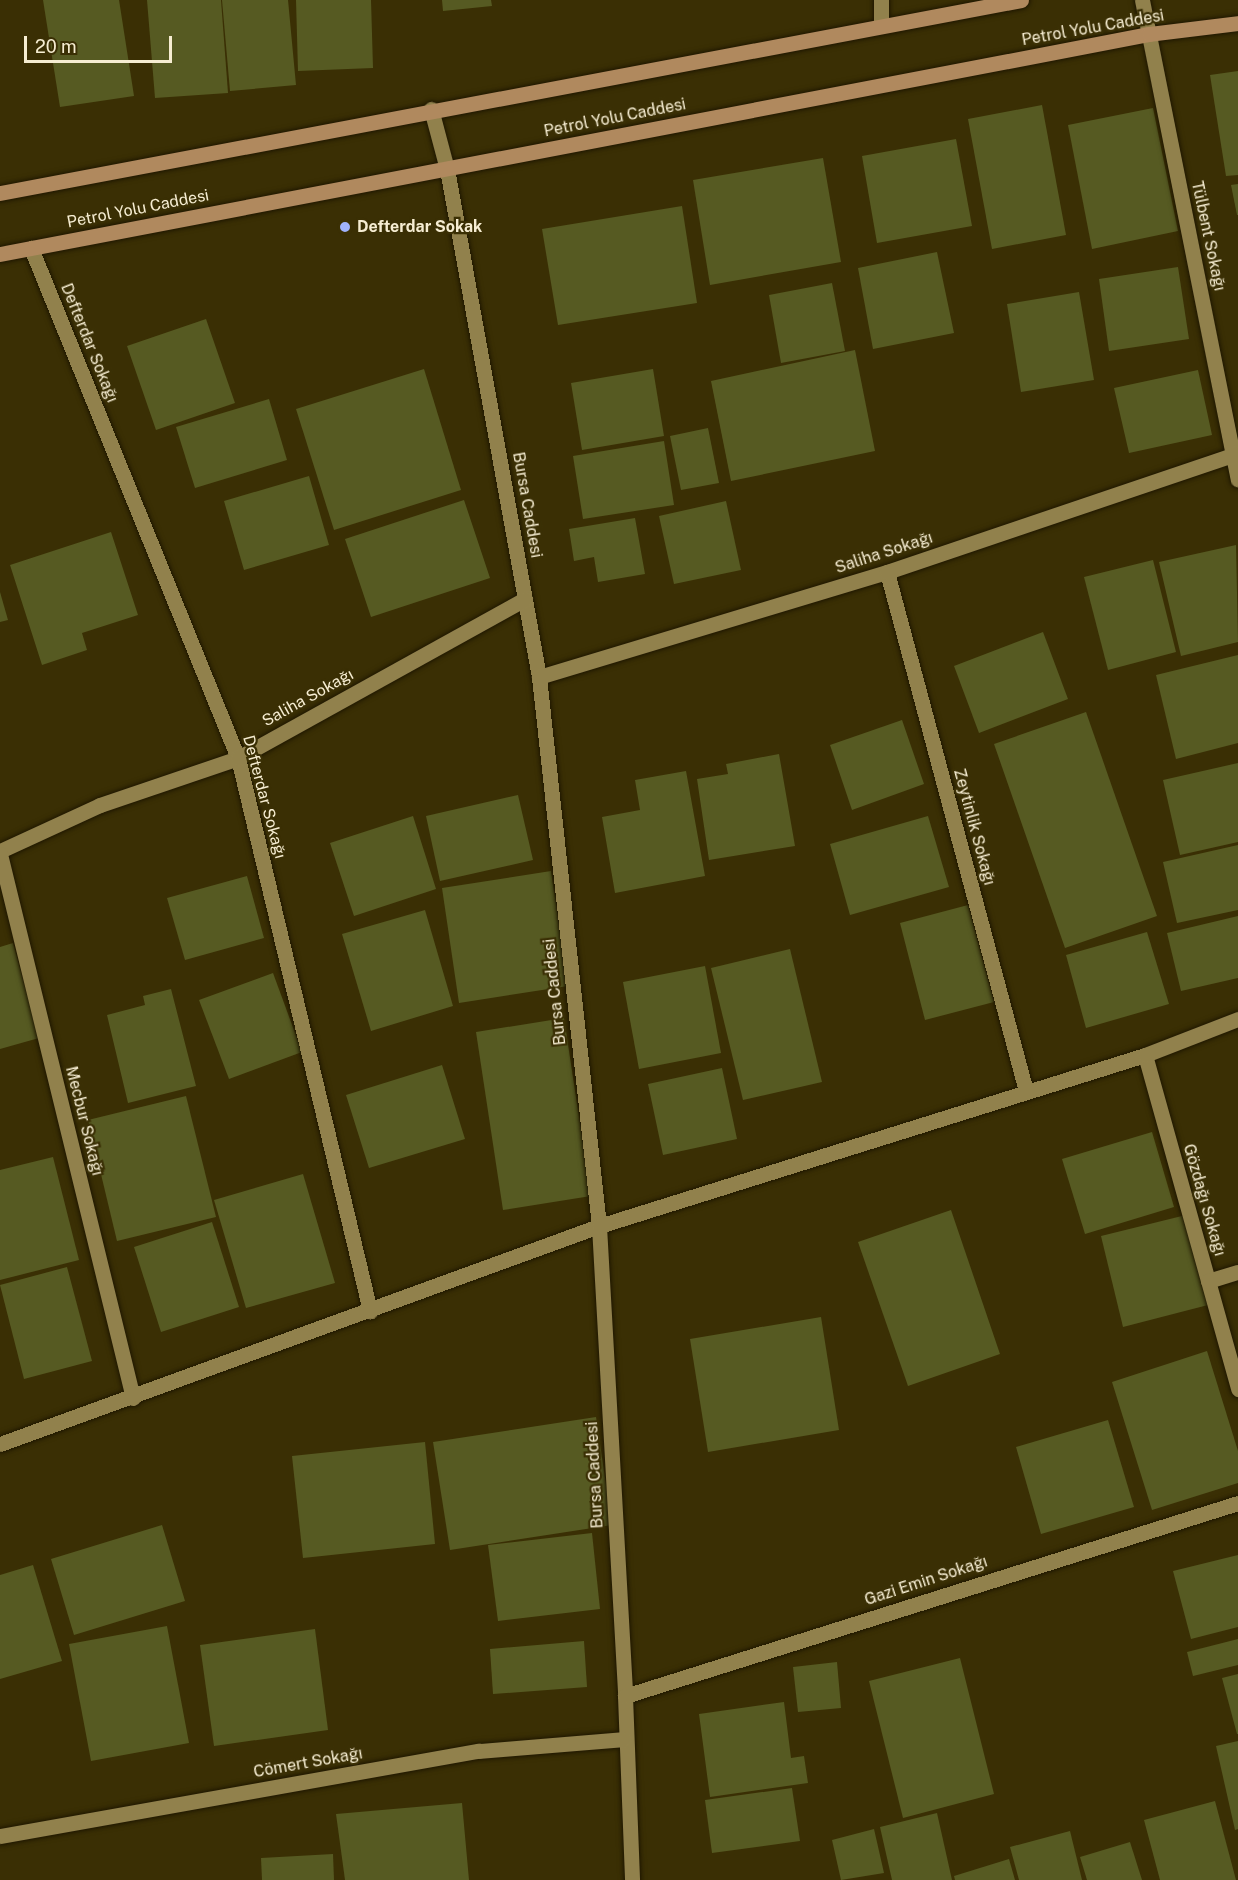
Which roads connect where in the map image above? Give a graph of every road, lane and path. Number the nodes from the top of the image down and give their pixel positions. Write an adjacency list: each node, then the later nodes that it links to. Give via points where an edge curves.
1 (880, 0): 5 (street)
2 (1021, 0): 5 (main road)
3 (1142, 0): 6 (street, Tülbent Sokağı)
4 (1238, 23): 6 (main road, Petrol Yolu Caddesi)
5 (881, 24): 7 (main road)
6 (1149, 34): 8 (main road, Petrol Yolu Caddesi); 12 (street, Tülbent Sokağı)
7 (431, 109): 8 (street, Bursa Caddesi); 9 (main road)
8 (447, 169): 10 (main road, Petrol Yolu Caddesi); 15 (street, Bursa Caddesi)
9 (0, 193)
10 (31, 248): 11 (main road, Petrol Yolu Caddesi); 17 (street, Defterdar Sokağı)
11 (0, 254)
12 (1236, 454): 13 (street, Tülbent Sokağı); 14 (street, Saliha Sokağı)
13 (1238, 479)
14 (887, 572): 16 (street, Saliha Sokağı); 21 (street, Zeytinlik Sokağı)
15 (525, 599): 16 (street, Bursa Caddesi); 17 (street, Saliha Sokağı)
16 (539, 677): 22 (street, Bursa Caddesi)
17 (238, 758): 18 (street, Saliha Sokağı, via 100,805); 25 (street, Defterdar Sokağı)
18 (0, 852): 27 (street, Mecbur Sokağı)
19 (1238, 1019): 20 (street)
20 (1145, 1055): 21 (street); 24 (street, Gözdağı Sokağı)
21 (1026, 1091): 22 (street)
22 (599, 1226): 25 (street); 30 (street, Bursa Caddesi)
23 (1238, 1272): 24 (street)
24 (1208, 1281): 26 (street, Gözdağı Sokağı)
25 (370, 1311): 27 (street)
26 (1238, 1389)
27 (133, 1398): 28 (street)
28 (0, 1444)
29 (1238, 1503): 30 (street, Gazi Emin Sokağı)
30 (625, 1696): 31 (street, Bursa Caddesi)
31 (624, 1739): 32 (street, Cömert Sokağı, via 479,1751); 33 (street, Bursa Caddesi)
32 (0, 1836)
33 (632, 1880)

